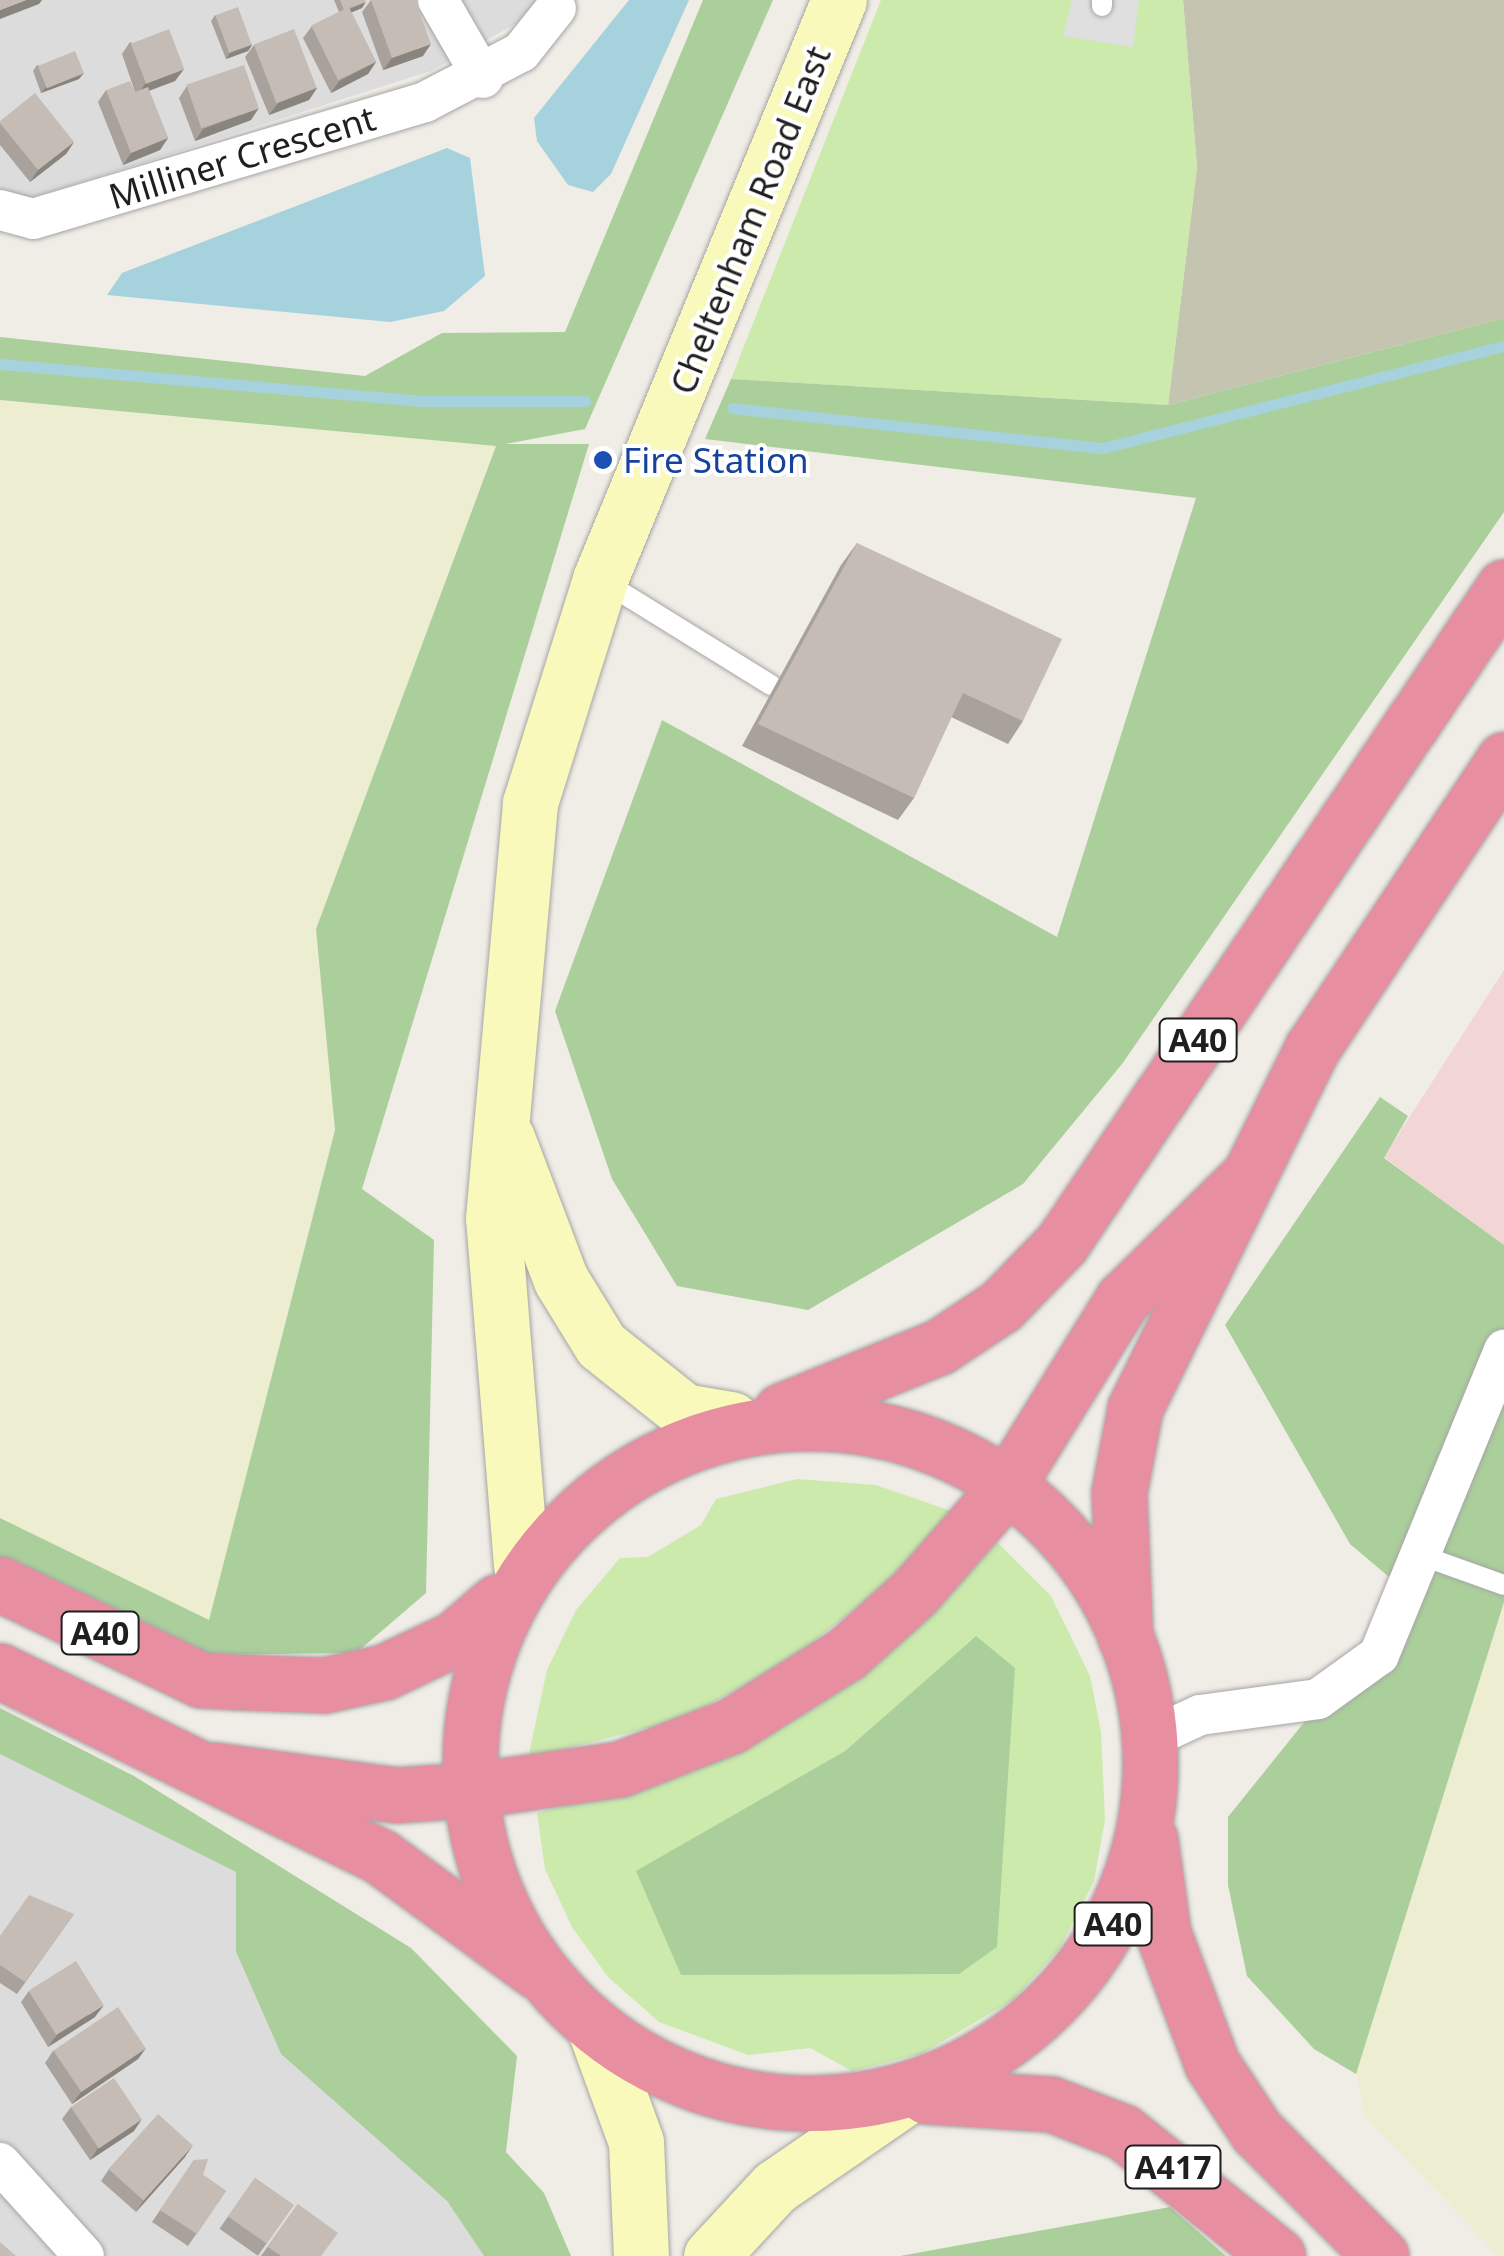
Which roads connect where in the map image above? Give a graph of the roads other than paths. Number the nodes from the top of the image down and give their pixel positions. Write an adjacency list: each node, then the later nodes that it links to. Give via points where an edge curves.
1 (438, 0): 4 (street)
2 (840, 0): 6 (main road, Cheltenham Road East)
3 (558, 4): 4 (street, Milliner Crescent, via 521,52)
4 (482, 78): 5 (street, Milliner Crescent, via 33,220)
5 (0, 210)
6 (600, 579): 8 (lane); 10 (main road, Cheltenham Road East, via 530,803)
7 (1504, 587): 13 (highway, A40, via 1062,1243 1001,1306 939,1348)
8 (771, 686)
9 (1504, 760): 11 (highway, A40, via 1313,1047)
10 (506, 1136): 13 (main road, Cheltenham Road East, via 560,1280 602,1346 684,1411); 16 (main road, Cheltenham Road East, via 493,1218)
11 (1247, 1177): 14 (highway, A40, via 1123,1299); 19 (highway, A40, via 1135,1408 1119,1492)
12 (1504, 1350): 15 (street)
13 (756, 1415): 14 (highway, A40, via 929,1445); 16 (highway, A40, via 604,1484)
14 (1005, 1489): 19 (highway, A40, via 1052,1532); 23 (highway, A40, via 846,1654 732,1726 620,1769)
15 (1423, 1556): 18 (lane); 21 (street, via 1379,1655 1318,1699 1200,1715)
16 (509, 1583): 17 (highway, A40, via 454,1639 384,1672 324,1684 201,1680); 23 (highway, A40)
17 (0, 1584)
18 (1504, 1585)
19 (1125, 1650): 21 (highway, A40)
20 (0, 1671): 22 (highway, A40)
21 (1148, 1739): 24 (highway, A40)
22 (214, 1770): 23 (highway, A40, via 396,1794); 25 (highway, A40, via 381,1858)
23 (481, 1789): 25 (highway, A40, via 499,1880)
24 (1148, 1826): 27 (highway, A40, via 1118,1914 1066,1992 974,2071); 33 (highway, A417, via 1163,1933 1212,2064 1257,2132)
25 (540, 1975): 26 (highway, A40)
26 (596, 2032): 27 (highway, A40, via 671,2073 768,2102); 30 (main road, via 636,2142)
27 (909, 2098): 31 (main road, via 775,2187); 32 (highway, A417, via 1051,2104 1110,2126)
28 (0, 2163): 29 (street)
29 (84, 2256)
30 (641, 2256)
31 (711, 2256)
32 (1278, 2256)
33 (1382, 2256)

